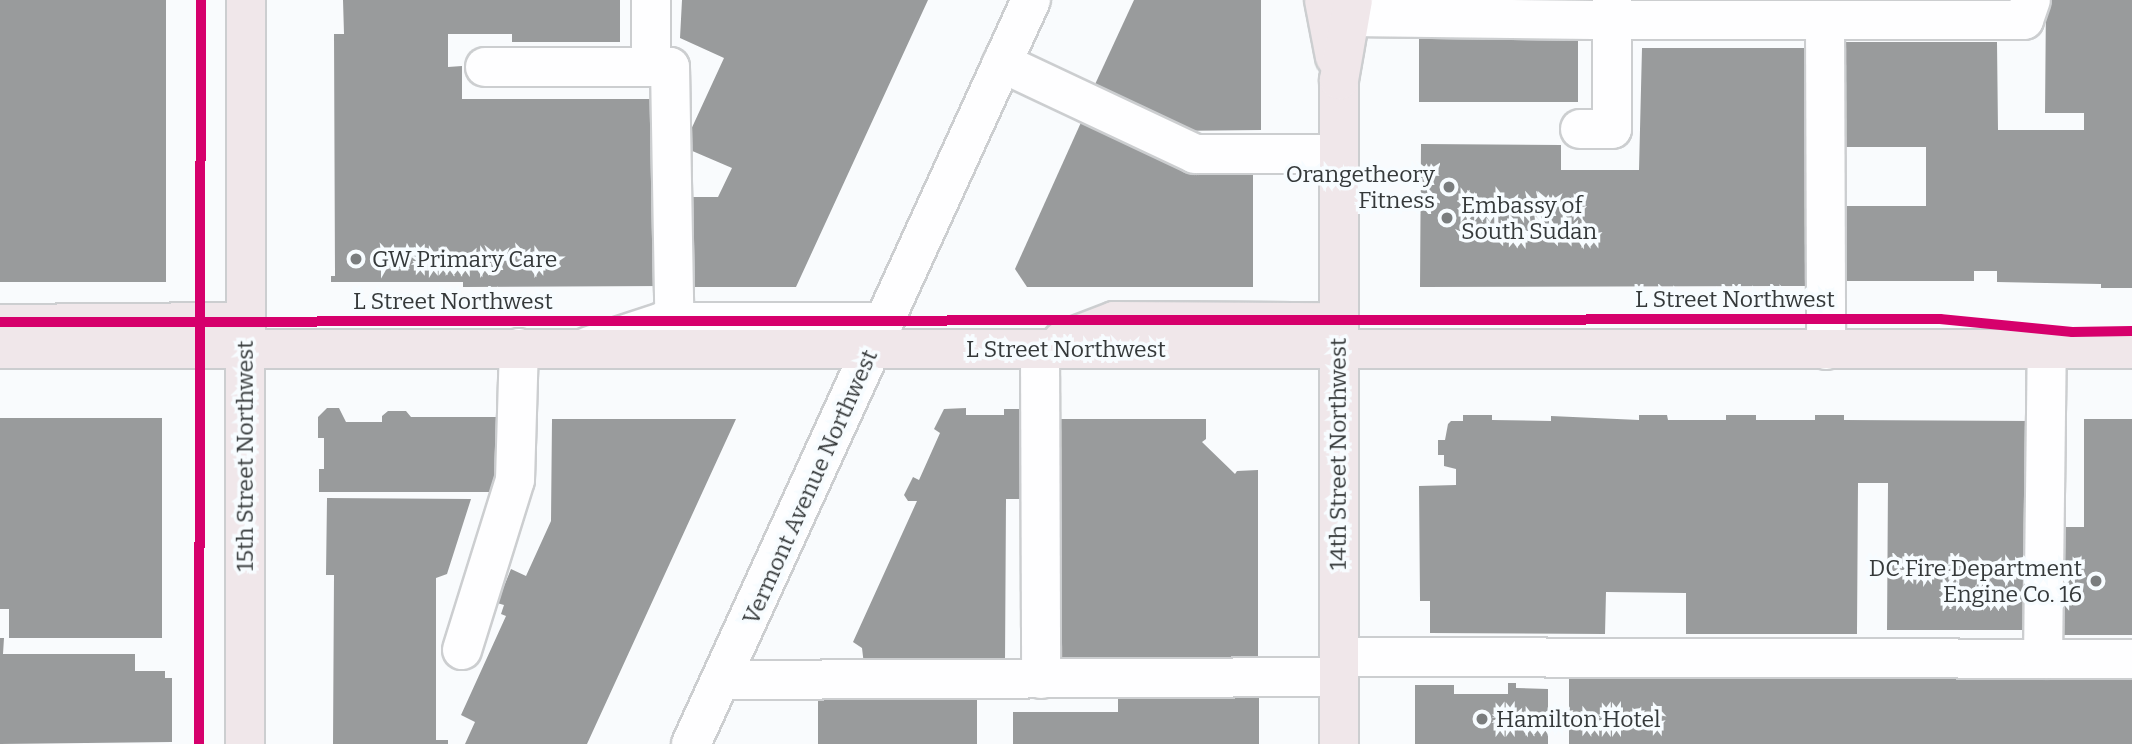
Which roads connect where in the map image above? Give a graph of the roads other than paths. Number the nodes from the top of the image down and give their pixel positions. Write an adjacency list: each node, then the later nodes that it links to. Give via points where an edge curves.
1 (246, 0): 16 (main road, 15th Street Northwest)
2 (651, 0): 10 (street)
3 (1031, 0): 8 (street, Vermont Avenue Northwest)
4 (2031, 0): 7 (street, via 2024,20)
5 (1342, 6): 6 (street); 12 (main road, 14th Street Northwest)
6 (1612, 10): 7 (street); 11 (street, via 1612,129)
7 (1825, 20): 22 (street)
8 (1002, 63): 12 (street, via 1195,154); 15 (street, Vermont Avenue Northwest)
9 (485, 67): 10 (street)
10 (651, 67): 14 (street, via 670,67)
11 (1580, 129)
12 (1338, 154): 17 (main road, 14th Street Northwest)
13 (0, 324): 16 (main road)
14 (676, 335): 15 (main road, L Street Northwest); 18 (main road, L Street Northwest, via 582,349)
15 (878, 335): 20 (main road, L Street Northwest); 29 (street, Vermont Avenue Northwest)
16 (245, 336): 18 (main road, L Street Northwest); 19 (main road, L Street Northwest); 30 (main road, 15th Street Northwest)
17 (1338, 336): 20 (main road, L Street Northwest); 22 (main road, L Street Northwest); 27 (main road, 14th Street Northwest)
18 (519, 348): 24 (street, via 515,481)
19 (0, 349)
20 (1040, 349): 28 (street)
21 (2132, 349): 23 (main road, L Street Northwest)
22 (1826, 350): 23 (main road, L Street Northwest)
23 (2047, 350): 25 (street)
24 (462, 650)
25 (2043, 659): 26 (street); 27 (street)
26 (2132, 659)
27 (1339, 667): 28 (street); 32 (main road, 14th Street Northwest)
28 (1041, 679): 29 (street)
29 (722, 680): 31 (street, Vermont Avenue Northwest)
30 (245, 744)
31 (691, 744)
32 (1339, 744)

